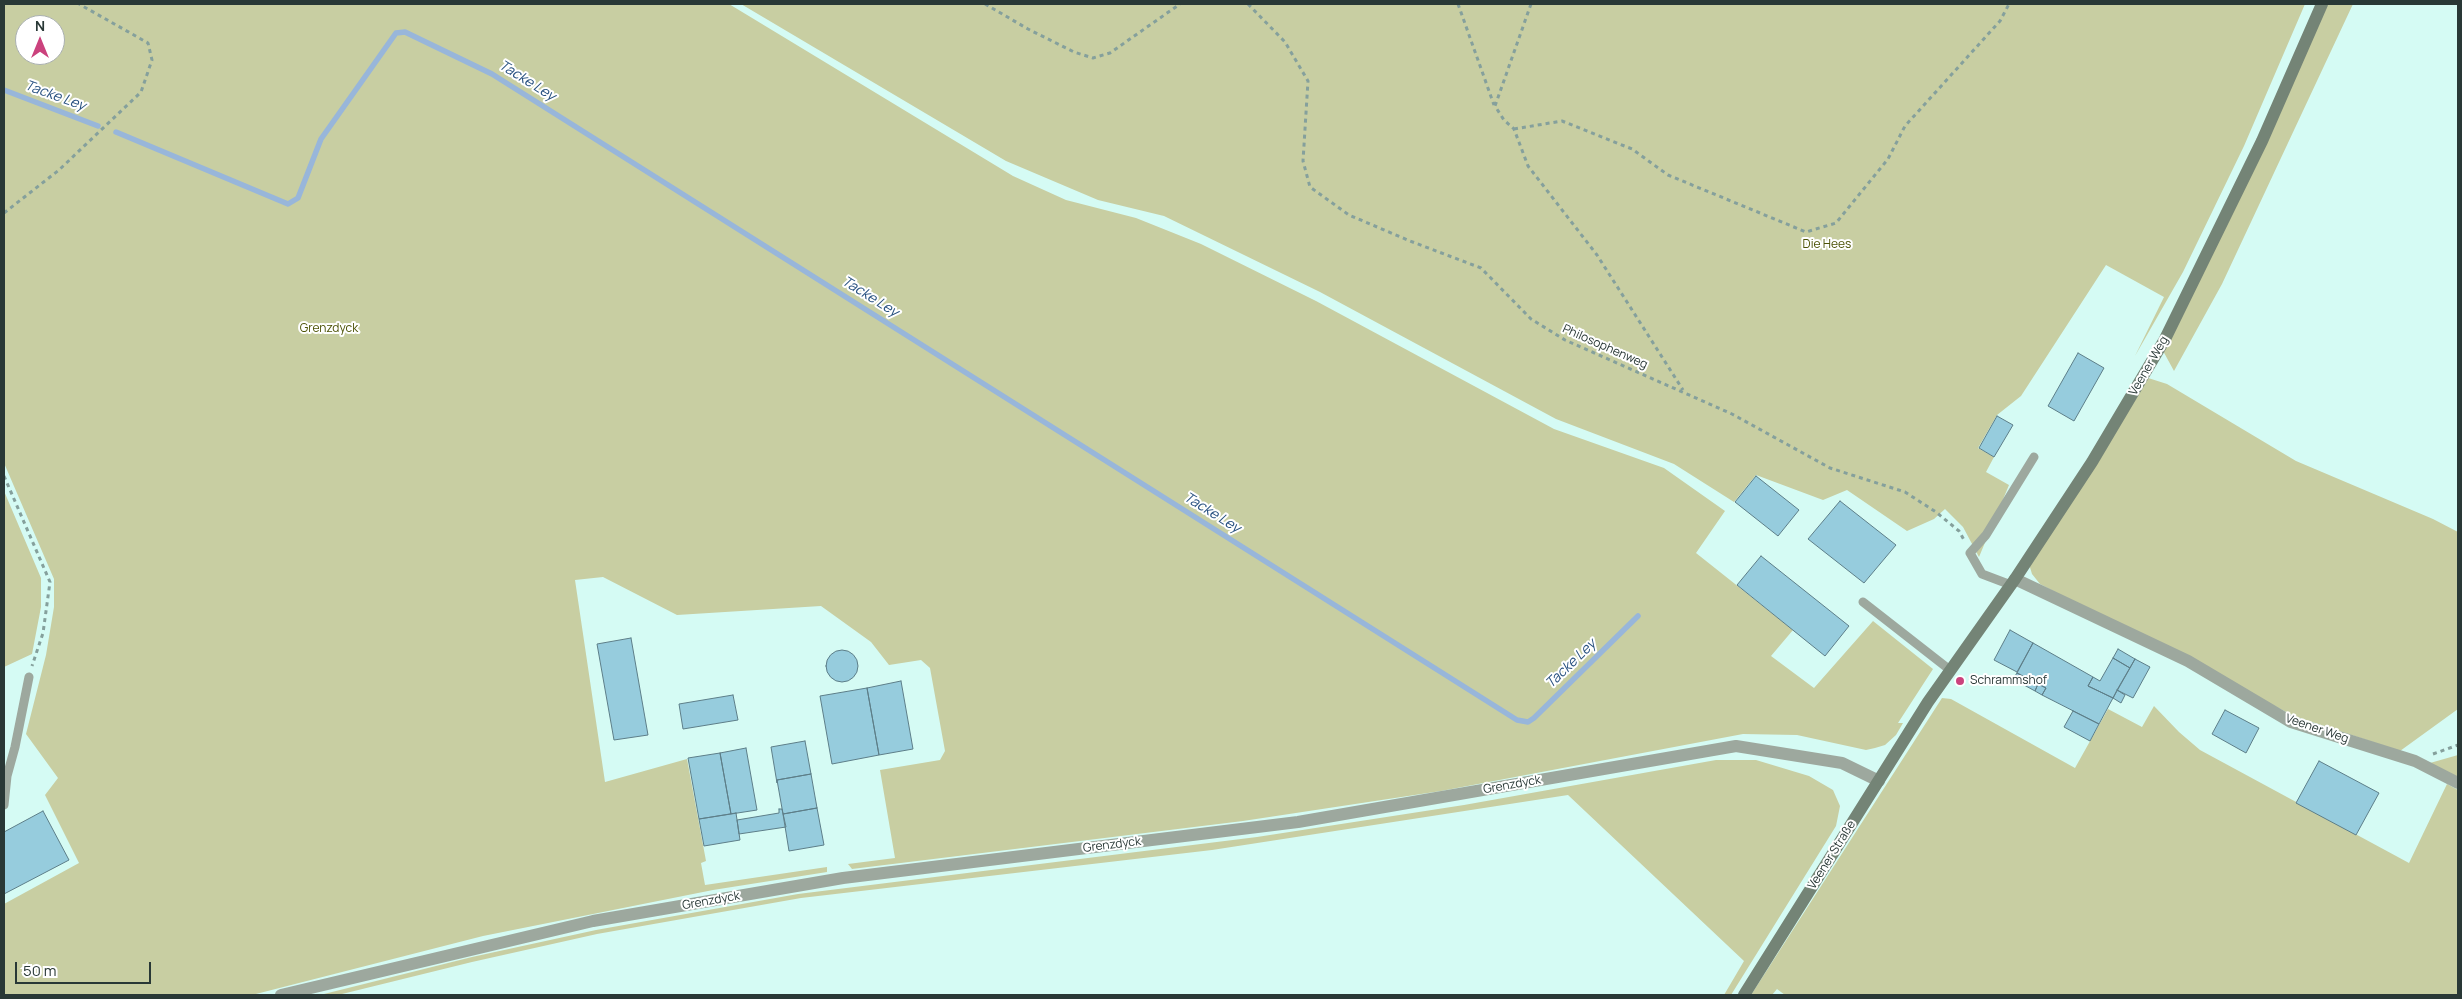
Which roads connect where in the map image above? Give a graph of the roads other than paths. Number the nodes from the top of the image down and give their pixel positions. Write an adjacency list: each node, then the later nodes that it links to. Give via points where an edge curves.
1 (2322, 4): 3 (main road, Veener Weg, via 2262,141 2165,339)
2 (2034, 457): 3 (lane, via 1986,535 1970,553 1982,574)
3 (2016, 582): 5 (main road, Veener Weg); 9 (street, Veener Weg, via 2188,661 2291,722 2415,761)
4 (1863, 602): 5 (lane)
5 (1950, 670): 7 (main road, Veener Weg)
6 (29, 677): 10 (lane, via 7,776)
7 (1920, 715): 8 (main road, Veener Straße)
8 (1879, 781): 11 (street, Grenzdyck, via 1842,763 1736,746 1298,822 843,878 593,921); 12 (main road, Veener Straße)
9 (2458, 783)
10 (4, 805)
11 (281, 995)
12 (1744, 995)

